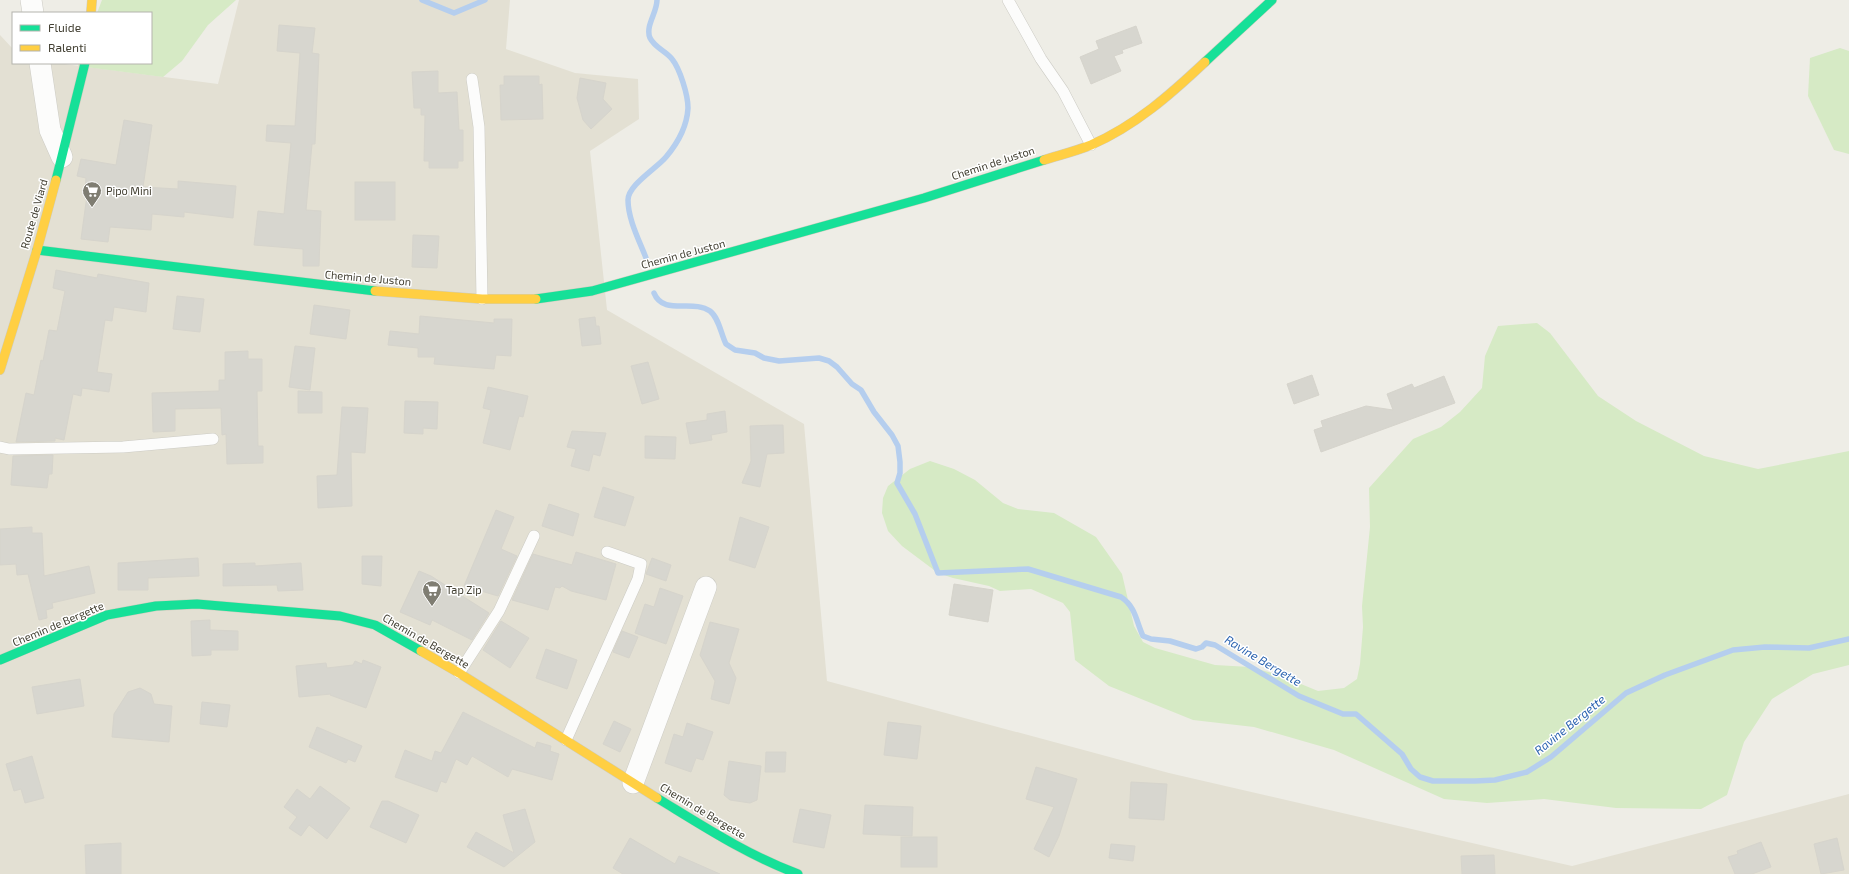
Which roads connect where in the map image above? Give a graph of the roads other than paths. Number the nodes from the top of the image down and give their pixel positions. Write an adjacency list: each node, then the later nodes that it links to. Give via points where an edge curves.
1 (31, 0): 5 (street)
2 (92, 0): 6 (street)
3 (1008, 0): 10 (lane, via 1041,59 1063,91)
4 (1272, 0): 10 (street, Chemin de Juston, via 1173,92 1133,123)
5 (33, 12)
6 (91, 12)
7 (40, 64): 11 (street, via 50,130)
8 (84, 64): 11 (street, Route de Viard)
9 (472, 79): 13 (lane, via 479,127)
10 (1090, 145): 13 (street, Chemin de Juston, via 924,198 592,291 539,299)
11 (62, 157): 12 (street, Route de Viard)
12 (37, 250): 13 (street, Chemin de Juston, via 354,290); 14 (street, Route de Viard)
13 (482, 299)
14 (0, 370)
15 (213, 439): 16 (lane, via 123,447)
16 (0, 447)
17 (534, 536): 21 (lane, via 500,611)
18 (607, 552): 22 (lane, via 641,564 638,579)
19 (706, 587): 23 (street)
20 (0, 660): 21 (street, Chemin de Bergette, via 107,615 156,606 196,604 340,616 368,623)
21 (459, 673): 22 (street, Chemin de Bergette)
22 (566, 740): 23 (street, Chemin de Bergette)
23 (633, 783): 24 (street, Chemin de Bergette, via 720,836 771,864)
24 (798, 874)

